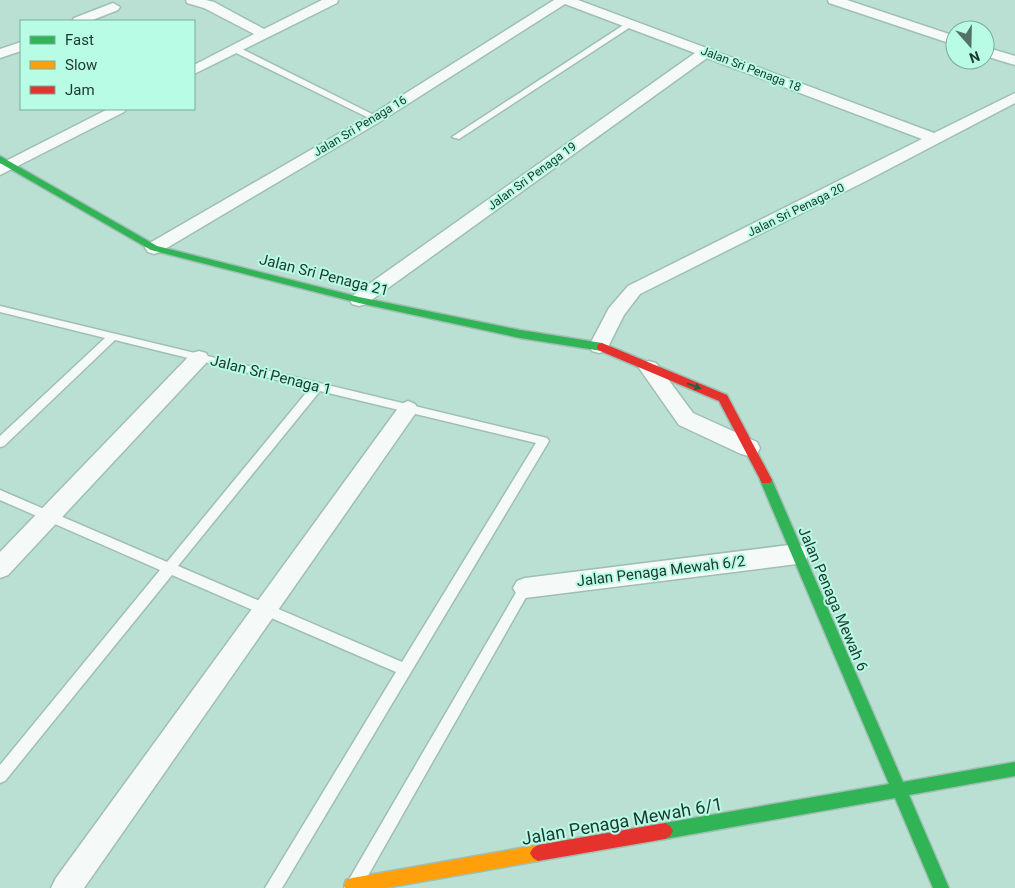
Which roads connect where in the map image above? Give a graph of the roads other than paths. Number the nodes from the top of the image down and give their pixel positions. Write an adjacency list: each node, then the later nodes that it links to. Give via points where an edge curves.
1 (192, 0): 8 (street, via 209,5)
2 (332, 0): 8 (street)
3 (565, 0): 7 (street, Jalan Sri Penaga 18); 19 (street, Jalan Sri Penaga 16)
4 (834, 0): 9 (street)
5 (113, 7): 6 (street)
6 (81, 20)
7 (632, 24): 12 (street, Jalan Sri Penaga 18); 20 (lane)
8 (263, 34): 11 (street)
9 (945, 38)
10 (20, 46): 13 (street)
11 (235, 49): 16 (street); 19 (lane)
12 (706, 52): 21 (street, Jalan Sri Penaga 18); 24 (street, Jalan Sri Penaga 19)
13 (0, 54)
14 (995, 54): 15 (street)
15 (1015, 61)
16 (195, 69)
17 (1015, 97): 21 (street, Jalan Sri Penaga 20)
18 (117, 110): 22 (street)
19 (376, 118): 23 (street, Jalan Sri Penaga 16)
20 (456, 137)
21 (934, 139): 27 (street, Jalan Sri Penaga 20, via 634,290 616,312)
22 (3, 165): 23 (street, Jalan Sri Penaga 21)
23 (154, 248): 24 (street, Jalan Sri Penaga 21)
24 (359, 300): 27 (street, Jalan Sri Penaga 21, via 520,334)
25 (0, 309): 26 (lane, Jalan Sri Penaga 1)
26 (112, 337): 28 (lane, Jalan Sri Penaga 1); 32 (lane)
27 (598, 346): 29 (street, Jalan Sri Penaga 21)
28 (199, 358): 30 (lane, Jalan Sri Penaga 1); 35 (street)
29 (649, 368): 33 (street, via 686,419); 33 (street, Jalan Penaga Mewah 6, one-way to 33, via 723,398)
30 (317, 387): 31 (lane, Jalan Sri Penaga 1); 38 (lane)
31 (408, 409): 40 (street); 41 (lane, Jalan Sri Penaga 1, via 542,442)
32 (0, 443)
33 (749, 448): 36 (street, Jalan Penaga Mewah 6, via 769,485)
34 (0, 495): 35 (lane)
35 (49, 516): 37 (street); 38 (lane)
36 (798, 554): 39 (street, Jalan Penaga Mewah 6/2); 44 (street, Jalan Penaga Mewah 6)
37 (0, 568)
38 (169, 569): 40 (lane); 43 (lane)
39 (524, 588): 45 (lane)
40 (265, 610): 41 (lane); 46 (street)
41 (405, 670): 47 (lane)
42 (1015, 769): 44 (street, Jalan Penaga Mewah 6/1)
43 (0, 776)
44 (899, 790): 45 (street, Jalan Penaga Mewah 6/1); 48 (street, Jalan Penaga Mewah 6)
45 (352, 887)
46 (66, 888)
47 (273, 888)
48 (941, 888)

